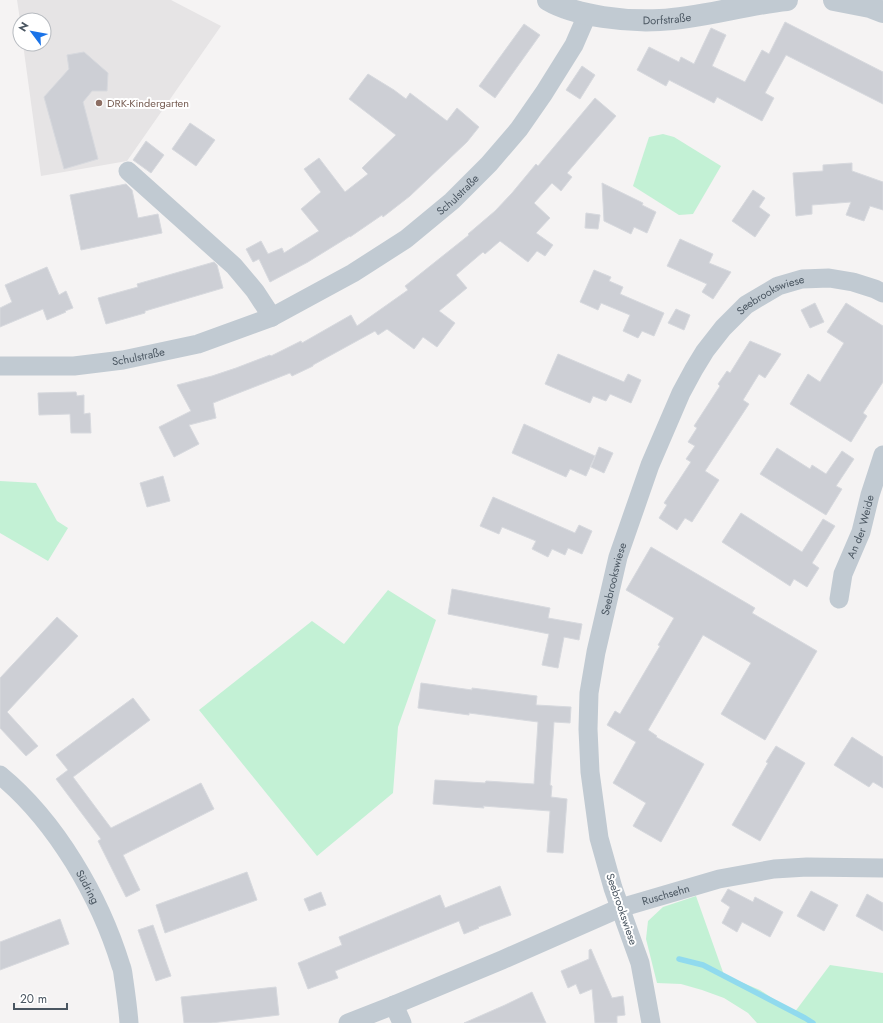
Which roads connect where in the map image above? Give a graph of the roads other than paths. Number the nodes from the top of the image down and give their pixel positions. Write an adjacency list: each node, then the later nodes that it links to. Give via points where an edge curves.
1 (548, 0): 5 (street, Dorfstraße, via 560,7)
2 (787, 0): 5 (street, Dorfstraße, via 661,20 628,20)
3 (834, 0): 4 (street)
4 (883, 12)
5 (587, 15): 8 (street, Schulstraße, via 574,45 519,129 452,201 406,239 353,273)
6 (128, 171): 8 (street, via 234,266)
7 (883, 293): 14 (street, Seebrookswiese, via 853,282 829,278 802,279 778,286 746,305 722,328 694,369 650,465 618,557 589,693 590,772 599,838)
8 (272, 317): 9 (street, Schulstraße, via 198,344 123,360 74,366)
9 (0, 366)
10 (883, 455): 11 (street, An der Weide, via 861,532 843,574)
11 (839, 599)
12 (0, 775): 16 (street, Südring, via 34,808 63,844 102,913 122,967)
13 (883, 868): 14 (street, Ruschsehn, via 774,869 719,879)
14 (620, 908): 15 (street, Ruschsehn); 19 (street, Seebrookswiese, via 640,964)
15 (394, 1005): 17 (street, Ruschsehn); 18 (street)
16 (129, 1023)
17 (348, 1023)
18 (402, 1023)
19 (651, 1023)

